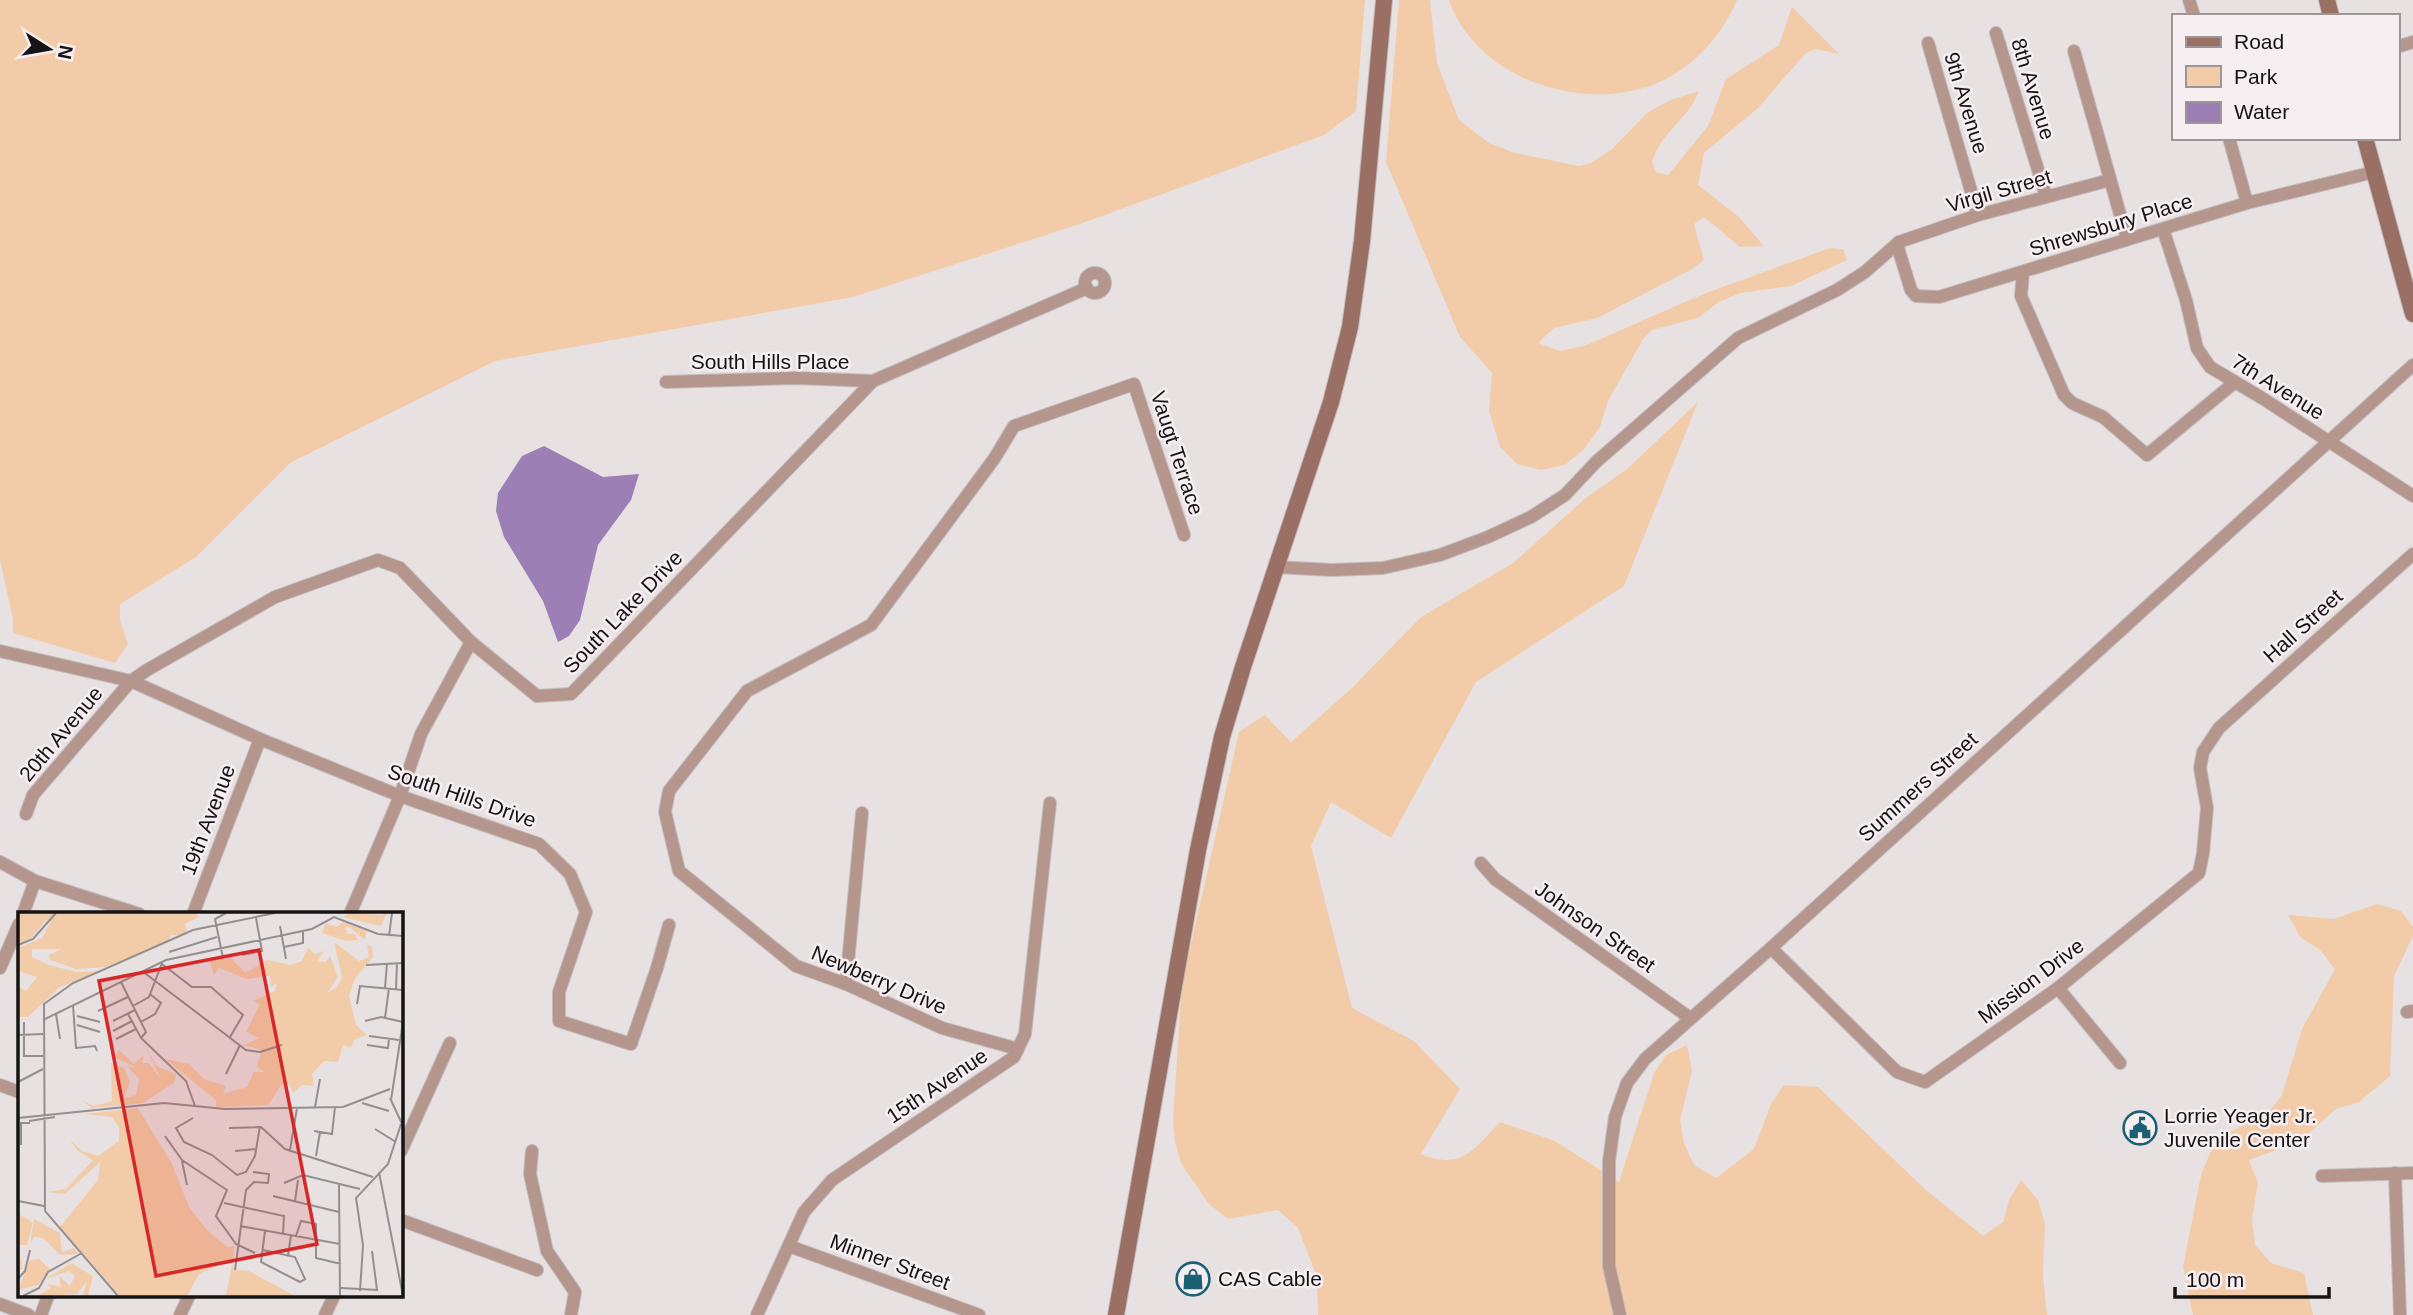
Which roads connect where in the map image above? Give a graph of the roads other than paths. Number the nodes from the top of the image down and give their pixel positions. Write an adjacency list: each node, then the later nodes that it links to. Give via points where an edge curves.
1 (1384, 0): 27 (main road, via 1350,327 1331,402)
2 (1996, 33): 9 (street, 8th Avenue)
3 (1928, 43): 11 (street, 9th Avenue)
4 (2074, 51): 8 (street)
5 (2230, 140): 10 (street)
6 (2366, 140): 7 (main road)
7 (2374, 172): 10 (street, Shrewsbury Place); 17 (main road)
8 (2110, 180): 9 (street, Virgil Street); 13 (street)
9 (2046, 196): 11 (street, Virgil Street)
10 (2247, 203): 12 (street, Shrewsbury Place)
11 (1978, 215): 14 (street, Virgil Street)
12 (2162, 229): 13 (street, Shrewsbury Place); 21 (street, 7th Avenue, via 2197,348 2210,367)
13 (2127, 239): 15 (street, Shrewsbury Place)
14 (1899, 242): 15 (street, Shrewsbury Place, via 1916,296 1939,297); 27 (street, via 1837,290 1738,338 1595,462 1565,495 1531,517 1440,555 1383,568)
15 (2023, 272): 21 (street, via 2021,296 2064,395 2103,417 2147,455)
16 (1087, 288): 19 (street, South Lake Drive)
17 (2412, 308)
18 (2413, 365): 23 (street, Summers Street)
19 (873, 381): 20 (street, South Hills Place); 28 (street, South Lake Drive, via 571,694 537,696)
20 (666, 382)
21 (2235, 382): 23 (street, 7th Avenue)
22 (1014, 426): 25 (street, Vaugt Terrace, via 1134,384); 48 (street, Newberry Drive, via 871,625 747,691 668,791 665,812 679,870 796,966)
23 (2328, 441): 24 (street, 7th Avenue); 46 (street, Summers Street)
24 (2413, 496)
25 (1184, 535)
26 (2413, 554): 31 (street, Hall Street)
27 (1276, 567): 76 (main road, via 1222,737 1207,802)
28 (471, 642): 30 (street, South Lake Drive, via 400,568 378,560 275,597); 33 (street, via 421,734)
29 (0, 651): 30 (street, South Hills Drive)
30 (131, 681): 32 (street, South Hills Drive); 36 (street, 20th Avenue, via 33,796)
31 (2219, 728): 49 (street, Mission Drive, via 2203,752 2200,768 2207,808 2199,873)
32 (260, 739): 33 (street, South Hills Drive); 42 (street, 19th Avenue)
33 (400, 796): 43 (street); 45 (street, South Hills Drive, via 539,844 569,874 586,912 559,992 559,1021 631,1044)
34 (1050, 803): 52 (street, 15th Avenue, via 1025,1034)
35 (862, 813): 48 (street)
36 (26, 814)
37 (0, 862): 39 (street)
38 (1481, 863): 50 (street, Johnson Street, via 1495,879)
39 (35, 881): 40 (street); 41 (street)
40 (24, 912)
41 (133, 912)
42 (194, 912)
43 (351, 912)
44 (18, 925): 47 (street)
45 (669, 925)
46 (1771, 948): 49 (street, Mission Drive, via 1897,1072 1925,1082); 50 (street, Summers Street)
47 (0, 968)
48 (846, 984): 52 (street, Newberry Drive, via 942,1028)
49 (2058, 988): 53 (street)
50 (1690, 1018): 77 (street, Summers Street, via 1645,1059 1628,1083 1615,1116 1609,1161 1609,1266)
51 (450, 1044): 56 (street)
52 (1018, 1048): 62 (street, 15th Avenue, via 1014,1057 832,1180 804,1212)
53 (2120, 1063)
54 (0, 1084): 55 (street)
55 (18, 1092)
56 (402, 1149)
57 (533, 1151): 69 (street, via 530,1174 547,1251 575,1292)
58 (2396, 1173): 59 (street); 60 (street); 78 (street)
59 (2413, 1173)
60 (2322, 1176)
61 (402, 1220): 63 (street)
62 (789, 1247): 68 (street, Minner Street); 74 (street, 15th Avenue)
63 (537, 1270)
64 (47, 1298): 71 (street)
65 (188, 1298): 72 (street)
66 (333, 1298): 73 (street)
67 (0, 1304): 70 (street)
68 (962, 1312): 75 (street, Minner Street)
69 (572, 1313)
70 (29, 1315)
71 (41, 1315)
72 (180, 1315)
73 (325, 1315)
74 (757, 1315)
75 (979, 1315)
76 (1116, 1315)
77 (1620, 1315)
78 (2400, 1315)

